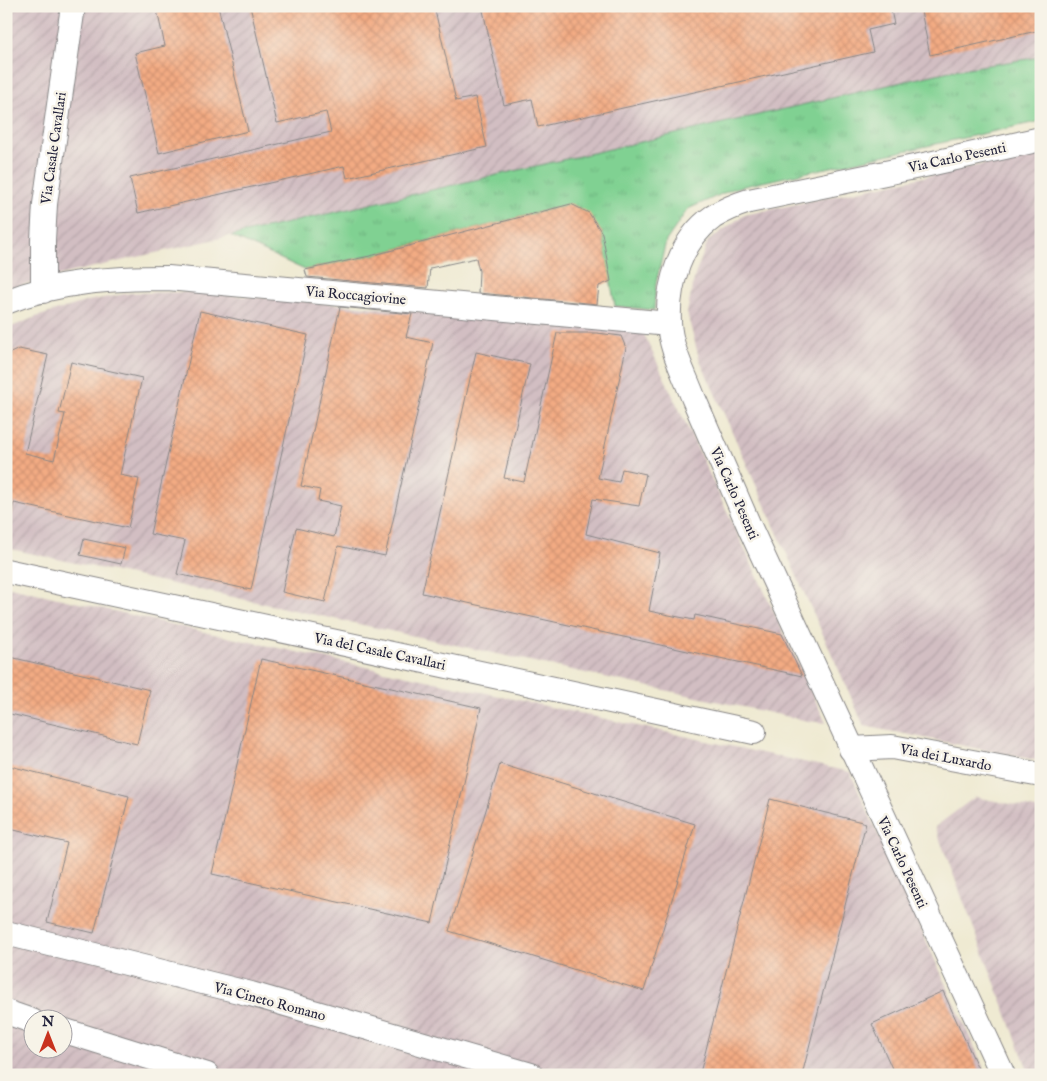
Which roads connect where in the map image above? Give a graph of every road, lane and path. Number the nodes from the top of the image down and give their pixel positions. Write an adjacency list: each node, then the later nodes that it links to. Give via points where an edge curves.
1 (73, 6): 3 (street, Via Casale Cavallari, via 45,204)
2 (1041, 139): 5 (street, Via Carlo Pesenti, via 728,208 699,231 678,263 669,302)
3 (43, 291): 4 (street); 5 (street, Via Roccagiovine, via 105,280 168,278)
4 (6, 302)
5 (669, 324): 8 (street, Via Carlo Pesenti, via 672,344 720,460)
6 (6, 571): 7 (street, Via del Casale Cavallari)
7 (754, 732)
8 (851, 749): 9 (street, Via dei Luxardo, via 892,747); 16 (street, Via Carlo Pesenti)
9 (1041, 775)
10 (6, 933): 15 (street, Via Cineto Romano, via 251,994)
11 (6, 1012): 12 (street)
12 (22, 1018)
13 (72, 1033): 14 (street)
14 (207, 1075)
15 (531, 1075)
16 (1003, 1075)

